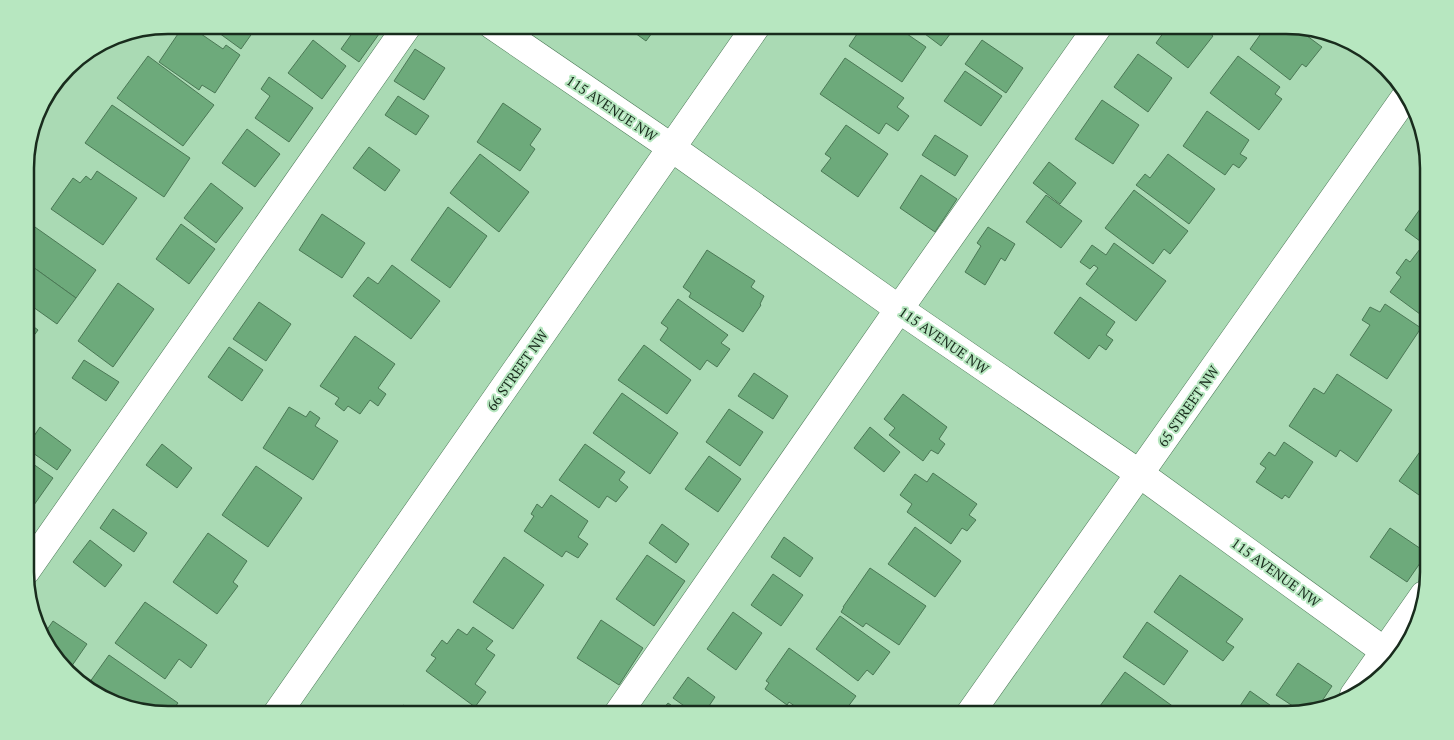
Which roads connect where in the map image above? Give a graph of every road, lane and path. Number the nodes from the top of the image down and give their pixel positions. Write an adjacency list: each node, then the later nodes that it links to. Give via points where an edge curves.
1 (402, 34): 9 (street)
2 (505, 34): 6 (street, 115 AVENUE NW)
3 (751, 34): 6 (street, 66 STREET NW)
4 (1093, 34): 7 (street)
5 (1402, 101): 8 (street, 65 STREET NW)
6 (672, 148): 7 (street, 115 AVENUE NW); 13 (street, 66 STREET NW)
7 (899, 309): 8 (street, 115 AVENUE NW); 14 (street)
8 (1140, 474): 11 (street, 115 AVENUE NW); 15 (street, 65 STREET NW)
9 (34, 560)
10 (1414, 612): 11 (street)
11 (1390, 654): 12 (street)
12 (1372, 675)
13 (282, 706)
14 (623, 706)
15 (975, 706)

